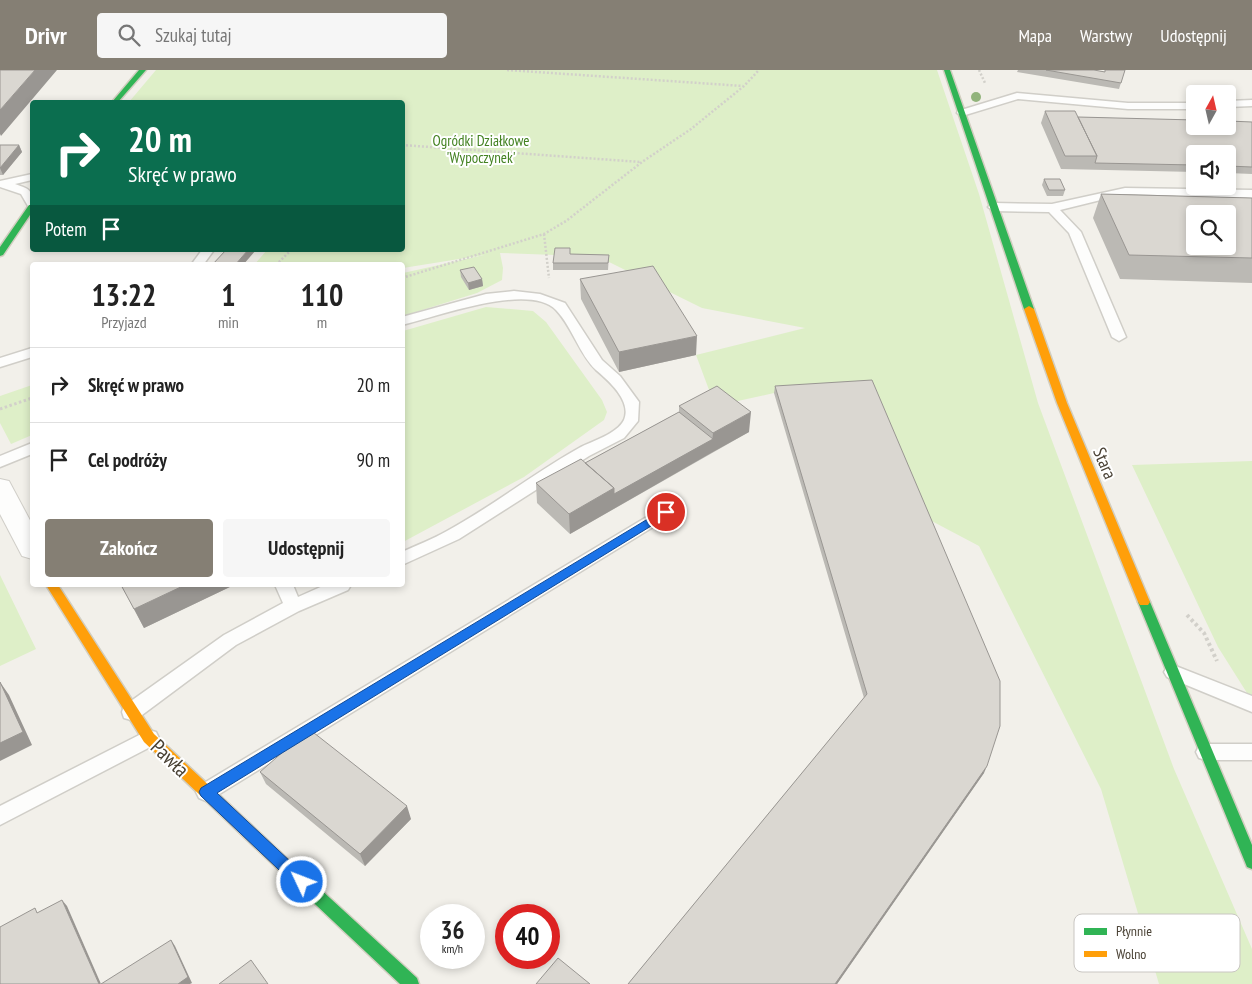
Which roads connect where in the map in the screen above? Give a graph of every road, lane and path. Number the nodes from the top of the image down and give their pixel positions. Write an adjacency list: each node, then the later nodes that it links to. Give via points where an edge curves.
1 (143, 70): 7 (street)
2 (507, 70): 6 (path)
3 (759, 70): 6 (path)
4 (946, 70): 12 (street, Stara)
5 (980, 70): 10 (path, via 990,97)
6 (744, 86): 14 (path, via 691,129)
7 (117, 100)
8 (1236, 104): 9 (lane)
9 (1252, 104)
10 (984, 106): 11 (lane, via 1017,96 1128,106); 12 (lane)
11 (1186, 106)
12 (962, 113): 19 (street, Stara)
13 (405, 145): 14 (path)
14 (642, 162): 22 (path, via 566,221)
15 (30, 177): 16 (lane)
16 (2, 184): 18 (lane, via 26,192)
17 (1252, 194): 21 (lane, via 1125,191)
18 (30, 201)
19 (994, 207): 21 (lane); 45 (street, Stara, via 1062,403)
20 (30, 208): 24 (street)
21 (1052, 208): 29 (lane, via 1075,232)
22 (544, 234): 26 (path); 27 (path, via 551,288)
23 (289, 252): 25 (path)
24 (0, 253)
25 (279, 262)
26 (405, 277)
27 (560, 306): 28 (lane, via 540,298 514,295); 39 (lane, via 597,363 615,379 632,402 631,421 619,434 584,452 506,503)
28 (405, 320)
29 (1119, 337)
30 (30, 353): 31 (lane)
31 (0, 362)
32 (30, 399): 33 (path)
33 (0, 409)
34 (30, 449): 35 (lane)
35 (0, 462)
36 (0, 488): 38 (street)
37 (666, 512): 52 (lane)
38 (30, 545)
39 (405, 558)
40 (53, 587): 48 (street, Pawła)
41 (285, 587): 43 (lane)
42 (337, 587): 43 (lane)
43 (293, 606): 48 (lane, via 230,640)
44 (1184, 612): 46 (path, via 1204,633)
45 (1173, 672): 46 (lane); 50 (street, Stara)
46 (1232, 696): 47 (lane)
47 (1252, 704)
48 (131, 712): 49 (street, Pawła)
49 (148, 738): 52 (street, Pawła); 53 (lane)
50 (1206, 752): 51 (lane); 54 (street, Stara)
51 (1252, 752)
52 (206, 792): 55 (street, Pawła)
53 (0, 816)
54 (1252, 862)
55 (411, 984)

